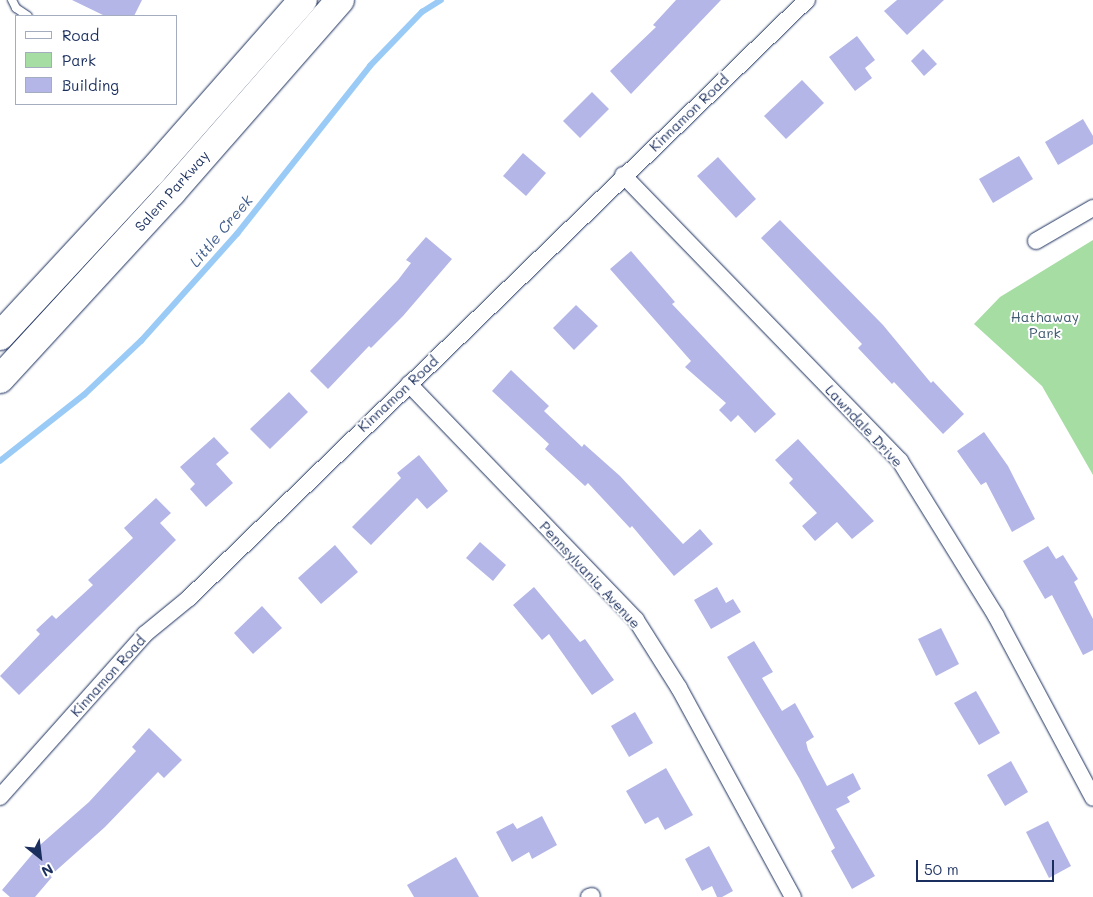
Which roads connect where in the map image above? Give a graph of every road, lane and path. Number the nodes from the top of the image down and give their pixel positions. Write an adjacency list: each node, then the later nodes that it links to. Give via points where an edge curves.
1 (12, 0): 5 (lane, via 16,8)
2 (303, 0): 9 (highway, Salem Parkway, via 170,152)
3 (340, 0): 10 (highway, Salem Parkway, via 178,185)
4 (806, 0): 6 (street, Kinnamon Road)
5 (26, 15)
6 (623, 175): 11 (street, Kinnamon Road, via 575,227); 13 (street, Lawndale Drive, via 900,461 996,616)
7 (1093, 208): 8 (street)
8 (1036, 240)
9 (0, 336)
10 (0, 379)
11 (410, 384): 12 (street, Kinnamon Road, via 189,598 145,634); 14 (street, Pennsylvania Avenue, via 636,620 679,688)
12 (0, 797)
13 (1093, 798)
14 (793, 897)

